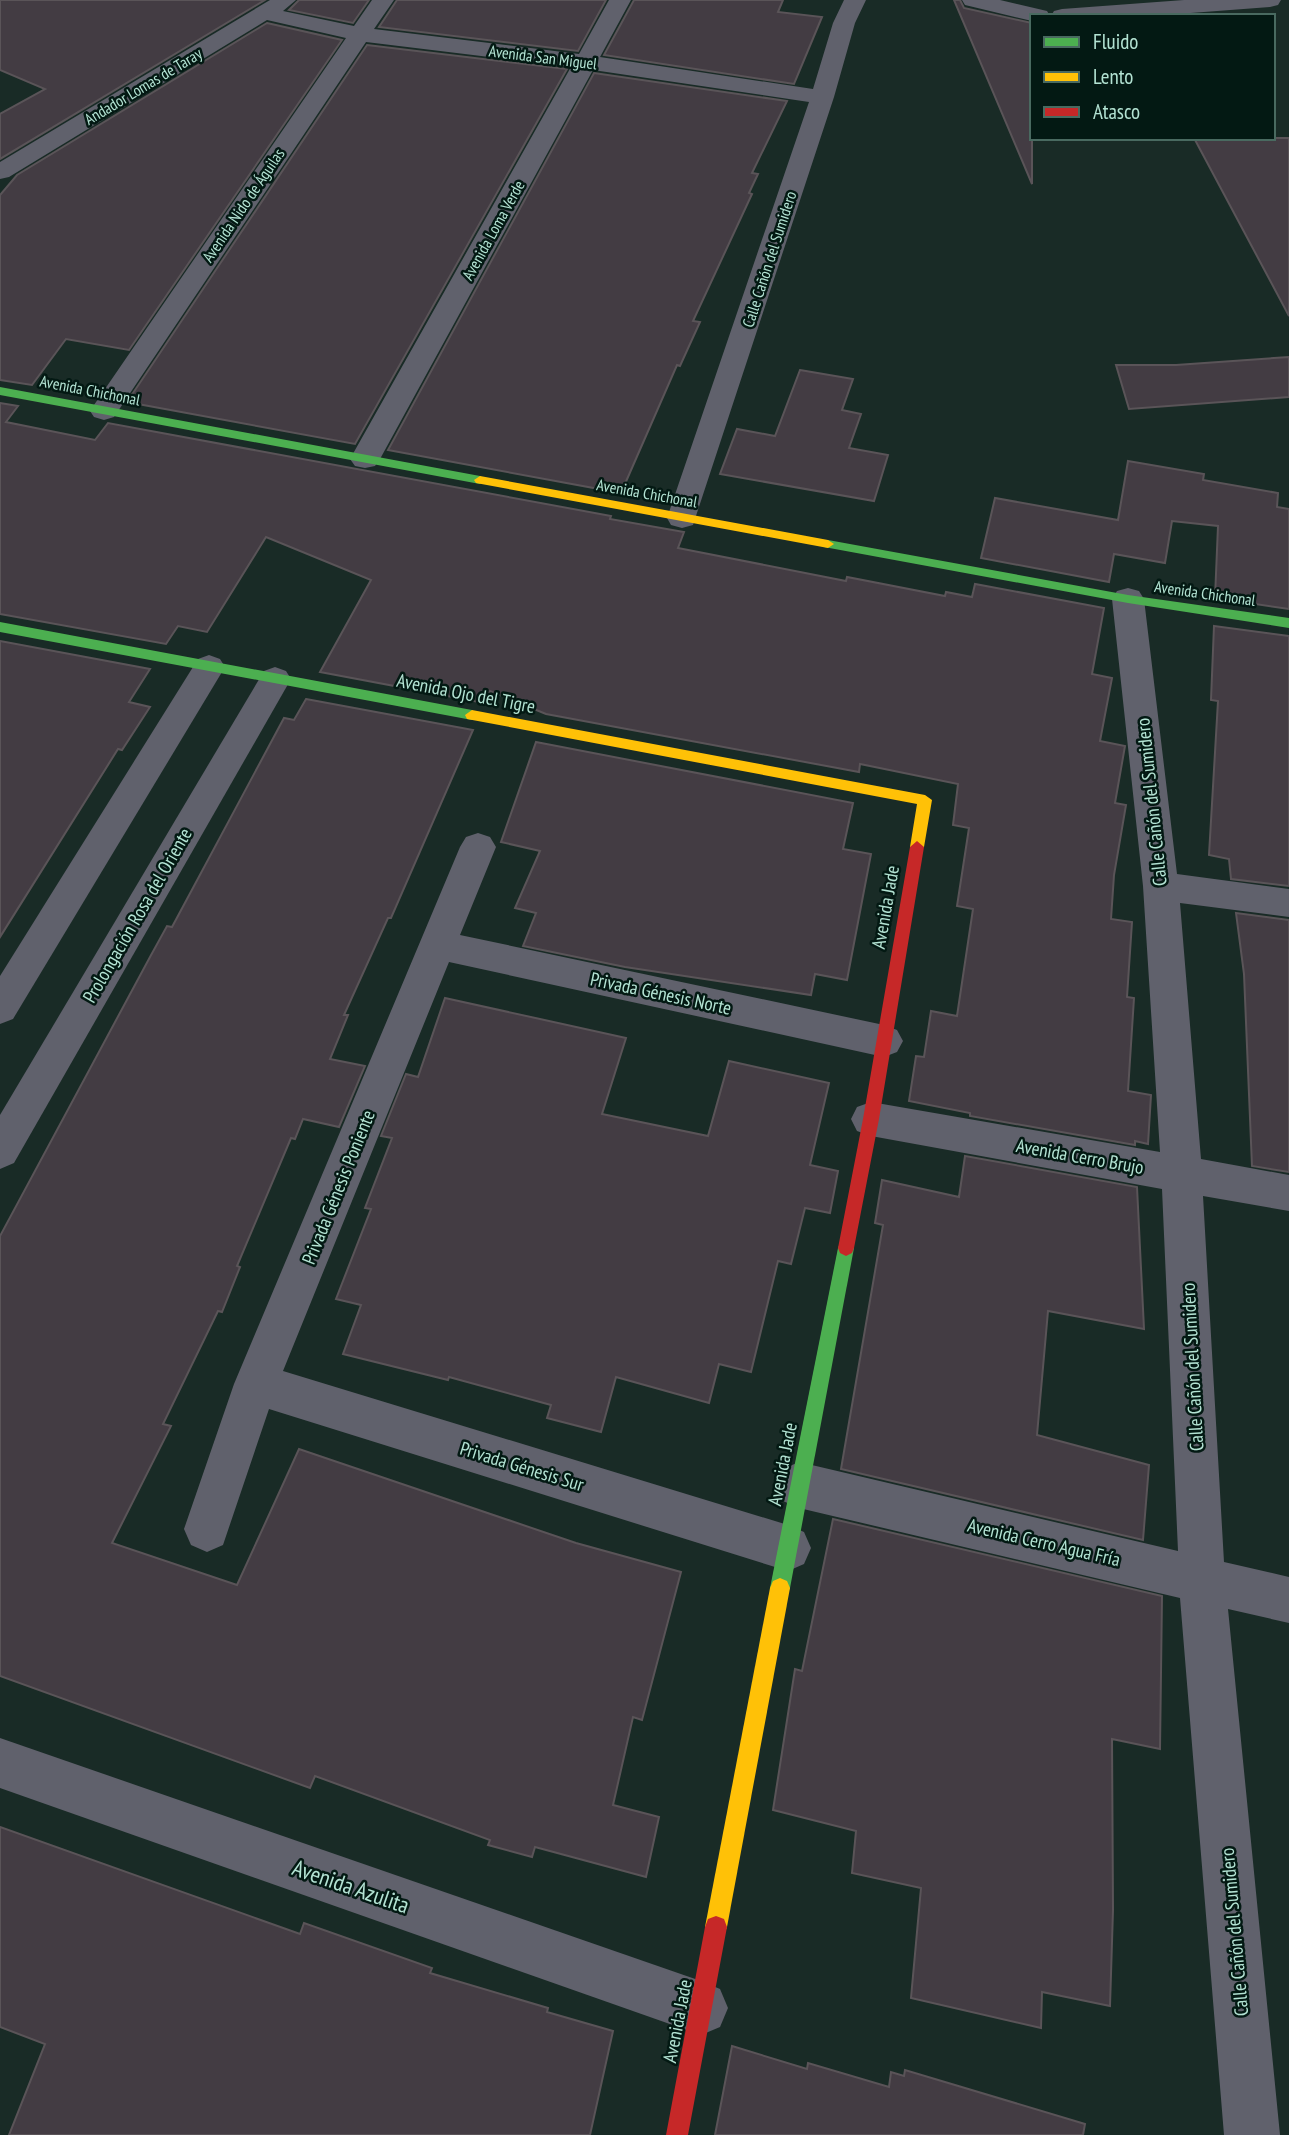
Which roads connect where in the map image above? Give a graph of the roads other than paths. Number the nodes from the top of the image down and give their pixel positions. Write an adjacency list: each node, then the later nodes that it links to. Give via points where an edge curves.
1 (285, 0): 7 (street, Andador Lomas de Taray)
2 (383, 0): 10 (street, Avenida Nido de Águilas)
3 (620, 0): 11 (street, Avenida Loma Verde)
4 (855, 0): 12 (street, Calle Cañón del Sumidero)
5 (973, 0): 8 (street)
6 (1270, 0): 9 (street)
7 (264, 13): 10 (street, Avenida San Miguel); 13 (street, Andador Lomas de Taray)
8 (1031, 14)
9 (1088, 14)
10 (358, 34): 11 (street, Avenida San Miguel); 15 (street, Avenida Nido de Águilas)
11 (586, 62): 12 (street, Avenida San Miguel); 16 (street, Avenida Loma Verde)
12 (822, 97): 17 (street, Calle Cañón del Sumidero)
13 (0, 172)
14 (0, 391): 15 (street, Avenida Chichonal)
15 (104, 411): 16 (street, Avenida Chichonal)
16 (365, 459): 17 (street, Avenida Chichonal)
17 (682, 517): 18 (street, Avenida Chichonal)
18 (1128, 599): 19 (street, Avenida Chichonal); 25 (street, Calle Cañón del Sumidero)
19 (1289, 623)
20 (0, 627): 21 (street, Avenida Ojo del Tigre)
21 (209, 667): 22 (street, Avenida Ojo del Tigre); 28 (street)
22 (275, 679): 23 (street, Avenida Ojo del Tigre); 31 (street, Prolongación Rosa del Oriente)
23 (925, 800): 29 (street, Avenida Jade)
24 (478, 847): 27 (street, Privada Génesis Poniente)
25 (1161, 887): 26 (street); 32 (street, Calle Cañón del Sumidero)
26 (1289, 904)
27 (438, 945): 29 (street, Privada Génesis Norte); 34 (street, Privada Génesis Poniente)
28 (0, 1008)
29 (884, 1041): 30 (street, Avenida Jade)
30 (872, 1119): 32 (street, Avenida Cerro Brujo); 35 (street, Avenida Jade)
31 (0, 1151)
32 (1182, 1175): 33 (street, Avenida Cerro Brujo); 38 (street, Calle Cañón del Sumidero)
33 (1289, 1193)
34 (256, 1384): 36 (street, Privada Génesis Poniente); 37 (street, Privada Génesis Sur)
35 (799, 1485): 37 (street, Avenida Jade); 38 (street, Avenida Cerro Agua Fría)
36 (206, 1529)
37 (788, 1548): 41 (street, Avenida Jade)
38 (1202, 1580): 39 (street, Avenida Cerro Agua Fría); 43 (street, Calle Cañón del Sumidero)
39 (1289, 1600)
40 (0, 1763): 41 (street, Avenida Azulita)
41 (701, 2008): 42 (street, Avenida Jade)
42 (677, 2135)
43 (1252, 2135)

